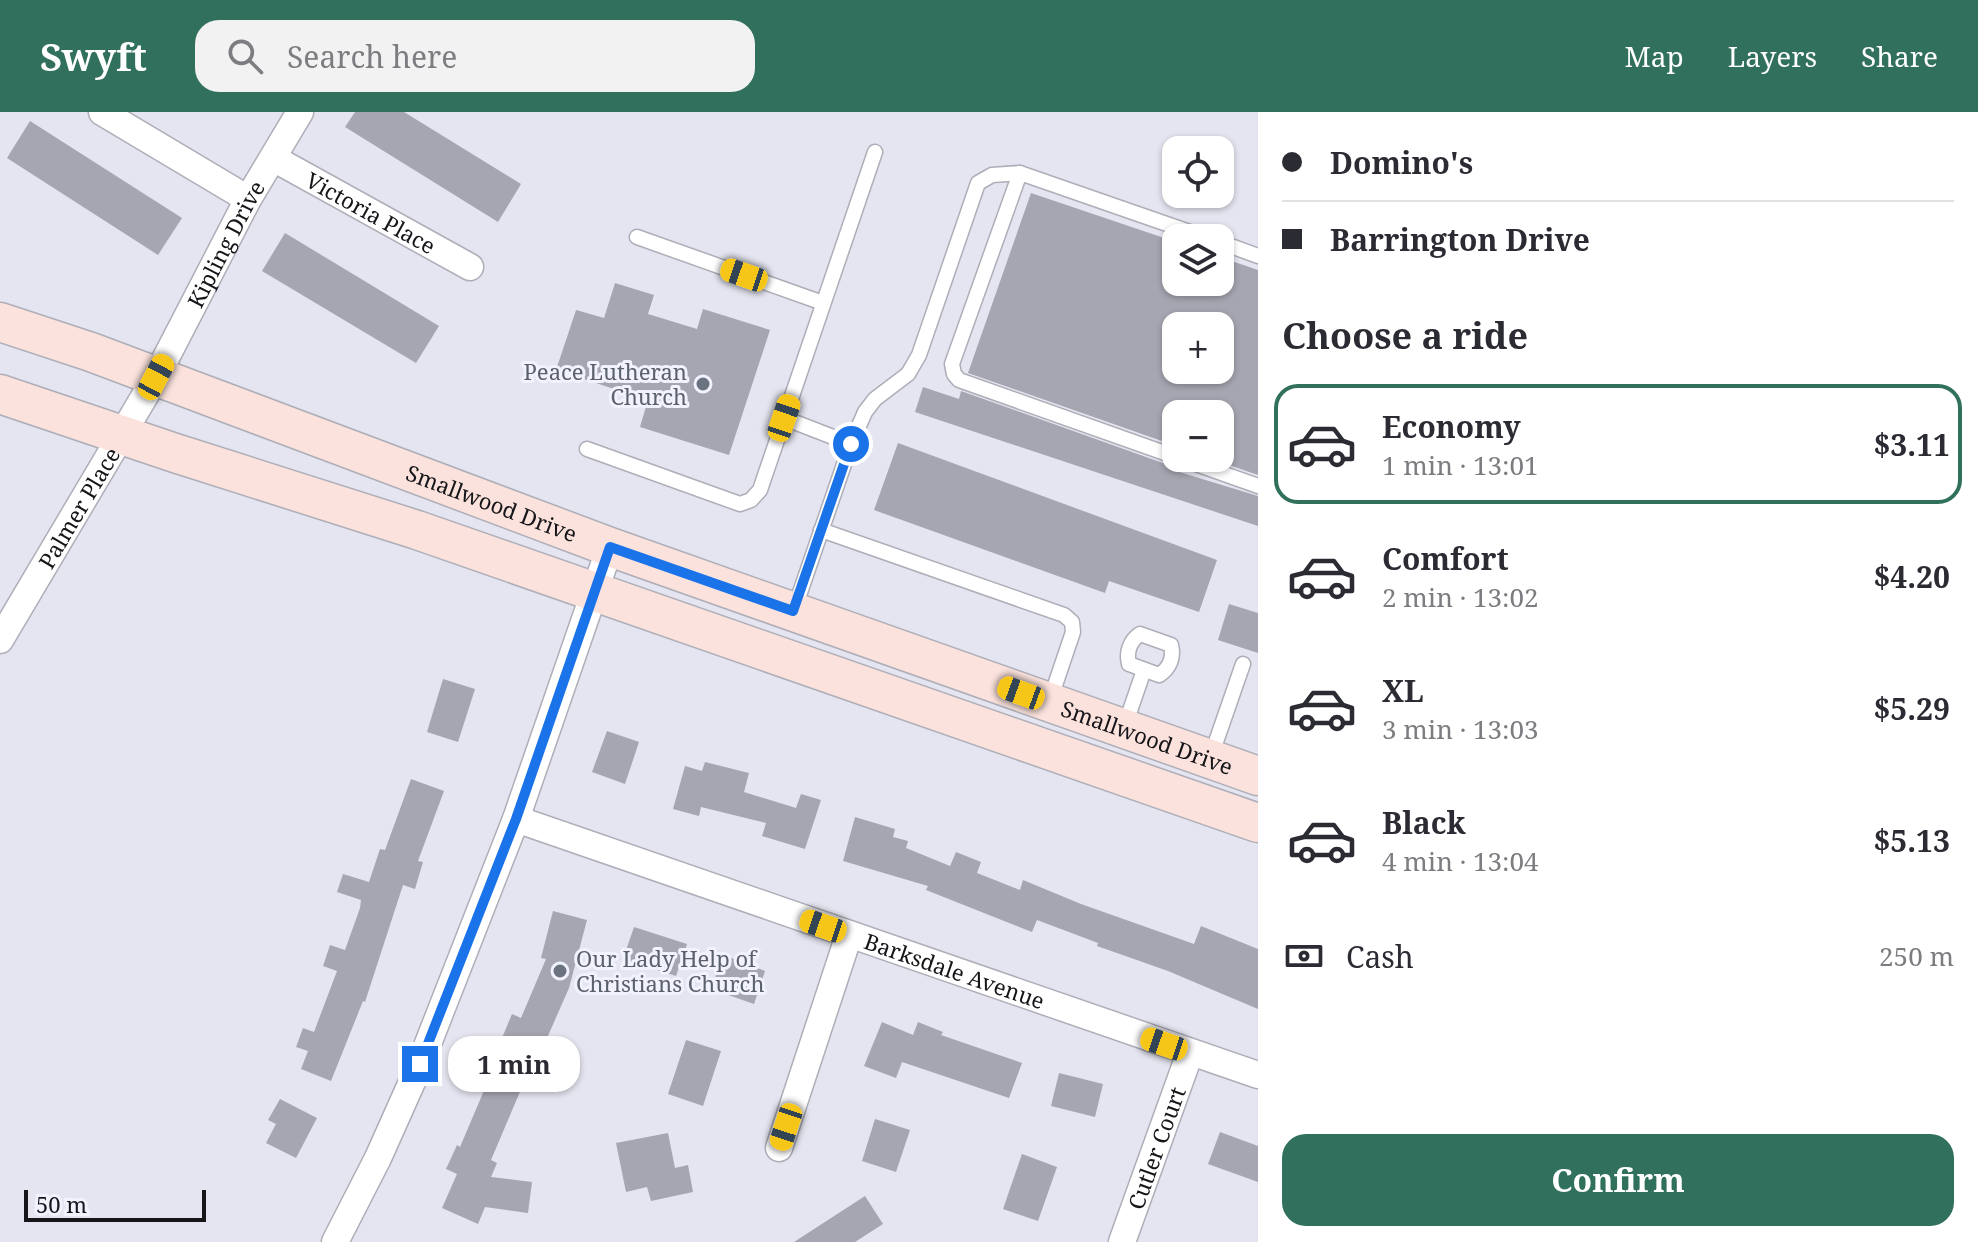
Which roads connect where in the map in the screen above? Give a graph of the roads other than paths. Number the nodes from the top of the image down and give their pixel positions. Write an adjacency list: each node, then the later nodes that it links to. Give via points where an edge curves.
1 (102, 112): 6 (street)
2 (300, 112): 4 (street, Kipling Drive)
3 (875, 152): 12 (lane)
4 (273, 158): 6 (street, Kipling Drive); 11 (street, Victoria Place)
5 (1020, 173): 7 (lane); 18 (lane, via 992,175 978,183 919,355 908,374 865,412); 20 (lane, via 952,364 954,374)
6 (248, 199): 14 (street, Kipling Drive)
7 (1167, 224)
8 (637, 237): 12 (lane)
9 (1234, 247): 10 (lane)
10 (1258, 256)
11 (470, 267)
12 (823, 303): 16 (lane)
13 (0, 322): 14 (main road, Smallwood Drive)
14 (156, 377): 17 (street, Palmer Place); 24 (main road, Smallwood Drive)
15 (0, 394): 17 (main road, Smallwood Drive)
16 (784, 418): 18 (lane); 19 (lane, via 760,490 740,504)
17 (123, 433): 25 (main road, Smallwood Drive); 27 (street, Palmer Place)
18 (851, 444): 23 (lane)
19 (587, 449)
20 (1162, 453)
21 (1218, 472): 22 (lane)
22 (1258, 486)
23 (821, 530): 26 (lane); 30 (lane, via 1064,615 1073,632)
24 (610, 547): 25 (street); 26 (main road, Smallwood Drive)
25 (594, 593): 34 (street); 35 (main road, Smallwood Drive)
26 (793, 611): 30 (main road, Smallwood Drive)
27 (3, 627)
28 (1243, 664): 32 (lane)
29 (1144, 670): 31 (lane)
30 (1049, 703): 31 (main road, Smallwood Drive)
31 (1124, 729): 32 (main road, Smallwood Drive)
32 (1210, 759): 33 (main road, Smallwood Drive)
33 (1258, 776)
34 (516, 819): 36 (street, Barksdale Avenue); 40 (street, via 420,1064)
35 (1258, 823)
36 (849, 935): 37 (street, Barksdale Avenue); 39 (street)
37 (1190, 1053): 38 (street, Barksdale Avenue); 41 (street, Cutler Court)
38 (1258, 1075)
39 (779, 1148)
40 (335, 1242)
41 (1122, 1242)

